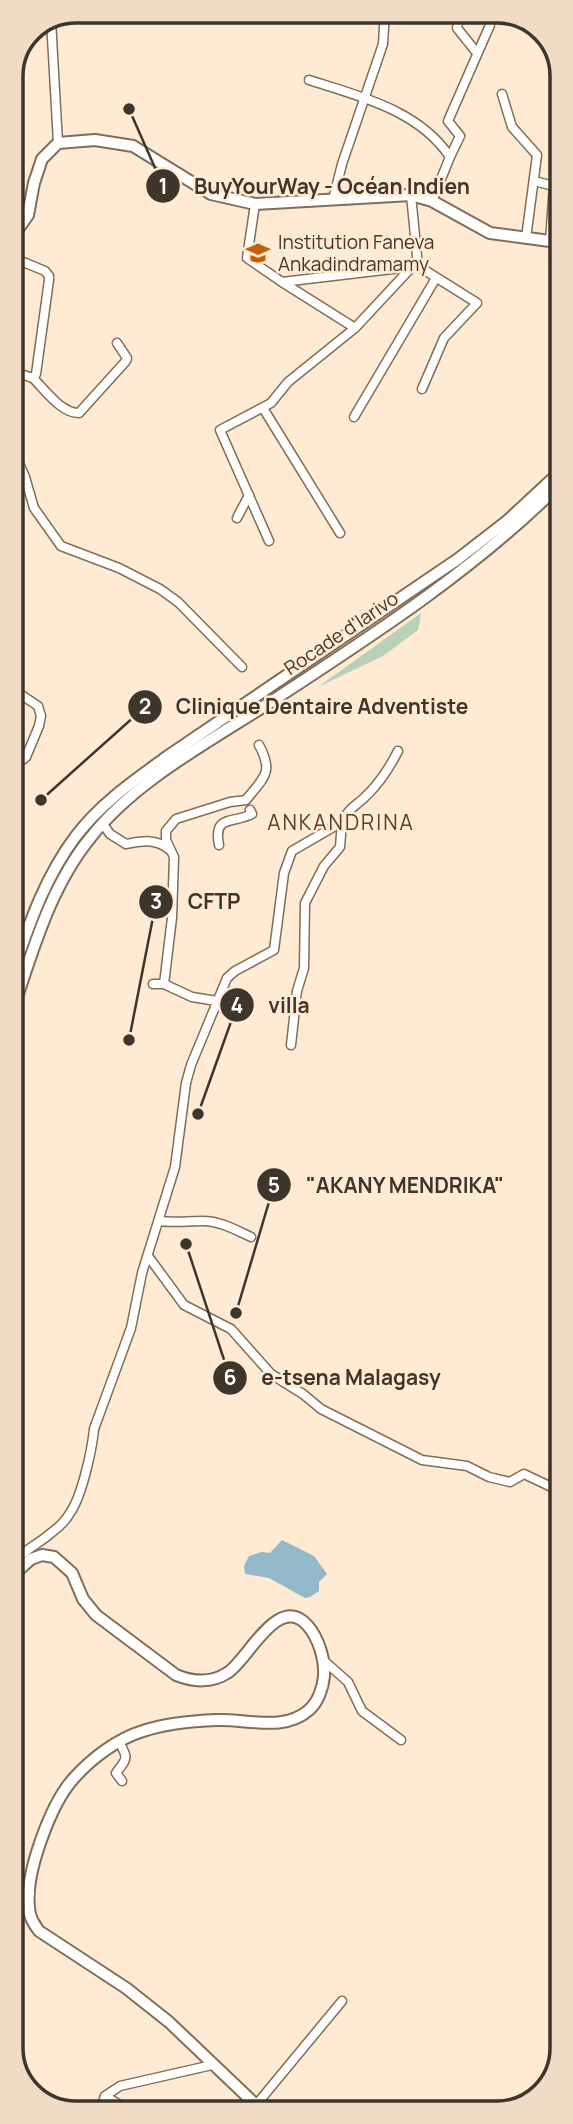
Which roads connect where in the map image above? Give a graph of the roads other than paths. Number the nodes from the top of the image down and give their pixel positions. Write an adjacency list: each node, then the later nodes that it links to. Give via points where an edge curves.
1 (384, 23): 8 (street, via 383,44)
2 (458, 23): 5 (street, via 457,28)
3 (490, 25): 5 (street)
4 (52, 29): 9 (street)
5 (478, 53): 10 (street, via 448,121 460,136)
6 (309, 80): 8 (street)
7 (502, 94): 11 (street, via 512,127 537,155)
8 (365, 98): 10 (street, via 426,128); 14 (street)
9 (58, 143): 16 (street, via 95,140 133,146 211,194); 17 (street, via 43,159)
10 (450, 156): 15 (street)
11 (534, 181): 12 (street); 18 (street)
12 (550, 185)
13 (411, 195): 14 (street); 15 (street); 21 (street)
14 (332, 200): 16 (street)
15 (432, 201): 18 (street, via 490,233)
16 (255, 204): 23 (street, via 247,258)
17 (23, 222)
18 (526, 238): 19 (street)
19 (550, 240)
20 (23, 262): 27 (street, via 49,275)
21 (414, 267): 22 (street); 23 (street); 24 (street)
22 (436, 278): 28 (street, via 477,303 444,338); 30 (street)
23 (282, 282): 24 (street)
24 (355, 328): 29 (street)
25 (117, 343): 27 (street, via 126,361 79,413 64,408)
26 (23, 375): 27 (street)
27 (33, 378)
28 (422, 389)
29 (263, 408): 34 (street, via 220,430); 36 (street)
30 (354, 417)
31 (23, 473): 38 (street, via 34,508 61,546 160,589)
32 (550, 481): 48 (street, Rocade d'Iarivo, via 458,559 125,786 76,837 53,873)
33 (550, 494): 45 (street, Rocade d'Iarivo, via 437,588 145,786)
34 (249, 495): 35 (street); 37 (street)
35 (237, 518)
36 (340, 533)
37 (269, 541)
38 (242, 667)
39 (23, 696): 42 (street, via 38,706 41,716)
40 (259, 745): 47 (street, via 267,766 246,800 176,819 166,831)
41 (398, 751): 44 (street, via 388,771)
42 (23, 758)
43 (250, 810): 46 (street, via 252,814 220,825)
44 (342, 822): 52 (street, via 292,851 284,873 274,950 227,978); 53 (street, via 340,847 305,903 304,968)
45 (103, 824): 47 (street, via 126,844 150,840); 49 (street, Rocade d'Iarivo, via 59,887)
46 (219, 845)
47 (172, 852): 51 (street, via 172,918)
48 (23, 943)
49 (23, 981)
50 (153, 984): 51 (street)
51 (164, 984): 52 (street, via 192,997)
52 (217, 1001): 54 (street, via 186,1083 175,1167)
53 (291, 1045)
54 (159, 1222): 55 (street, via 205,1221); 56 (street)
55 (251, 1237)
56 (148, 1256): 57 (street, via 184,1305 231,1329 271,1374 321,1409 422,1460 467,1466 510,1482 524,1474); 58 (street, via 131,1328 94,1429 70,1515)
57 (550, 1486)
58 (23, 1553)
59 (23, 1566): 60 (street, via 42,1555 54,1557 72,1573 96,1615 189,1680 215,1679 230,1672 259,1637 282,1619 296,1618 308,1626)
60 (322, 1659): 61 (street, via 348,1682 362,1711); 62 (street, via 324,1678 319,1696 297,1718 279,1723 185,1722 144,1730)
61 (401, 1740)
62 (119, 1742): 63 (street, via 127,1755 116,1773); 64 (street, via 101,1753 62,1793 38,1849)
63 (122, 1781)
64 (30, 1893): 65 (street); 67 (street, via 28,1906 39,1931 126,1988)
65 (23, 1896)
66 (342, 2001): 72 (street)
67 (212, 2065): 68 (street, via 120,2085); 71 (street)
68 (105, 2096): 69 (street); 70 (street)
69 (103, 2101)
70 (113, 2101)
71 (252, 2101)
72 (259, 2101)

